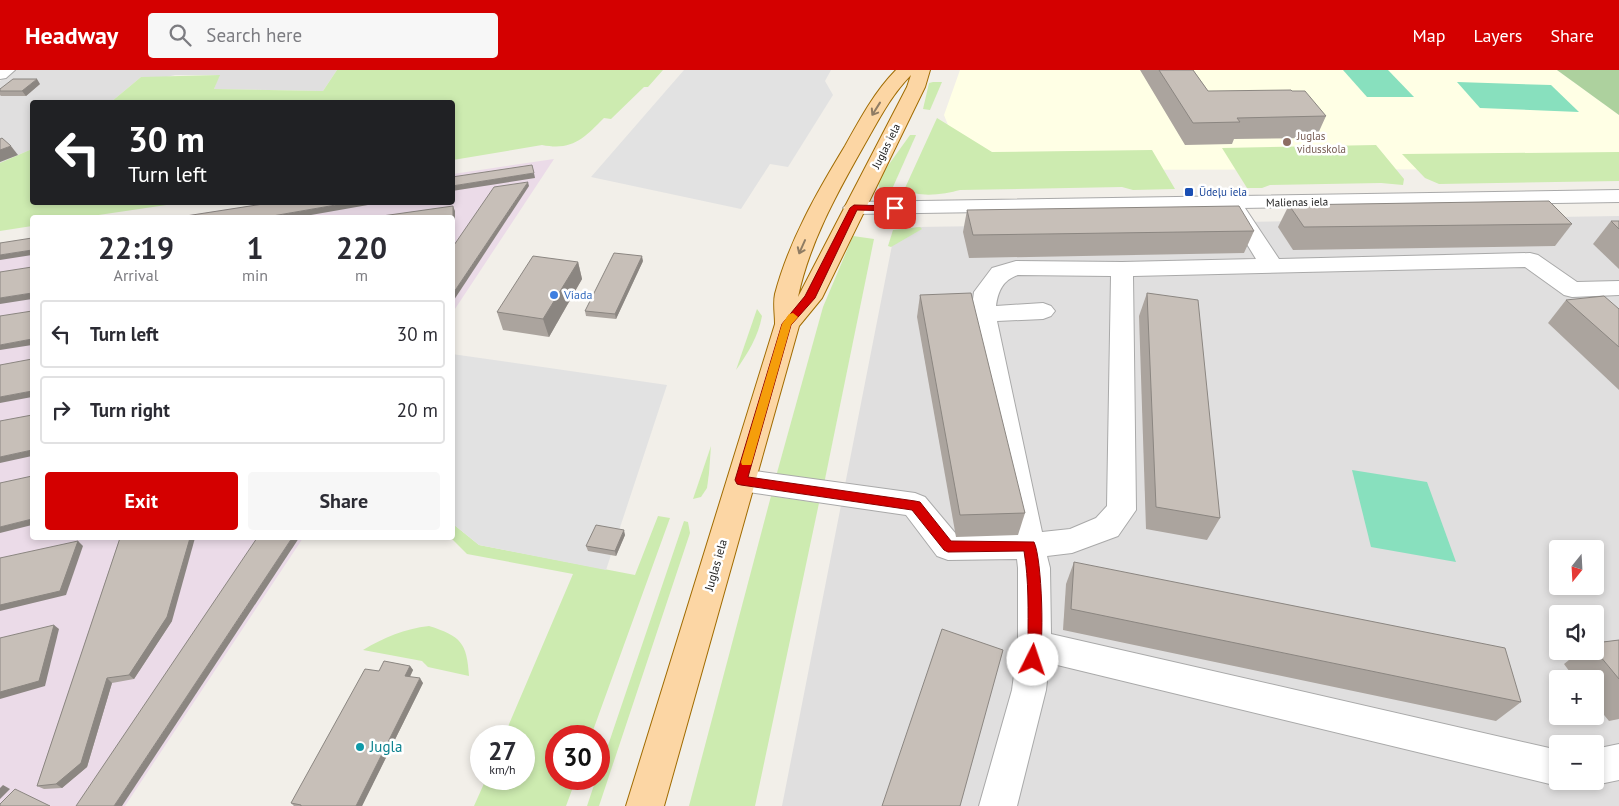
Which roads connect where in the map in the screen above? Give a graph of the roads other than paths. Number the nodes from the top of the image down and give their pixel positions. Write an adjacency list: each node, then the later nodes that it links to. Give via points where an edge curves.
1 (6, 70): 4 (street)
2 (906, 70): 6 (main road, Juglas iela, one-way to 6, via 892,84 873,113)
3 (921, 70): 8 (main road, Juglas iela, via 916,87)
4 (0, 74)
5 (1619, 196): 7 (street, Malienas iela)
6 (823, 202): 8 (main road); 16 (main road, Juglas iela, one-way to 16, via 799,253 786,296)
7 (1232, 203): 8 (street, Malienas iela); 9 (street)
8 (854, 208): 16 (main road, Juglas iela, via 810,298)
9 (1272, 266): 10 (street); 12 (street, via 1530,260)
10 (1122, 269): 15 (street, via 1016,268 1000,273 986,292); 18 (street, via 1121,510 1107,527 1072,541)
11 (1619, 288): 12 (street)
12 (1572, 290): 14 (street)
13 (1043, 311): 15 (street)
14 (1598, 312)
15 (983, 314): 18 (street)
16 (787, 324): 17 (main road, Juglas iela)
17 (741, 480): 18 (street, via 915,505 948,547); 23 (main road, Juglas iela)
18 (1030, 546): 19 (street, via 1034,568)
19 (1035, 645): 22 (street); 24 (street, via 1029,690)
20 (1619, 762): 21 (street)
21 (1604, 765)
22 (1549, 766)
23 (645, 806)
24 (998, 806)

